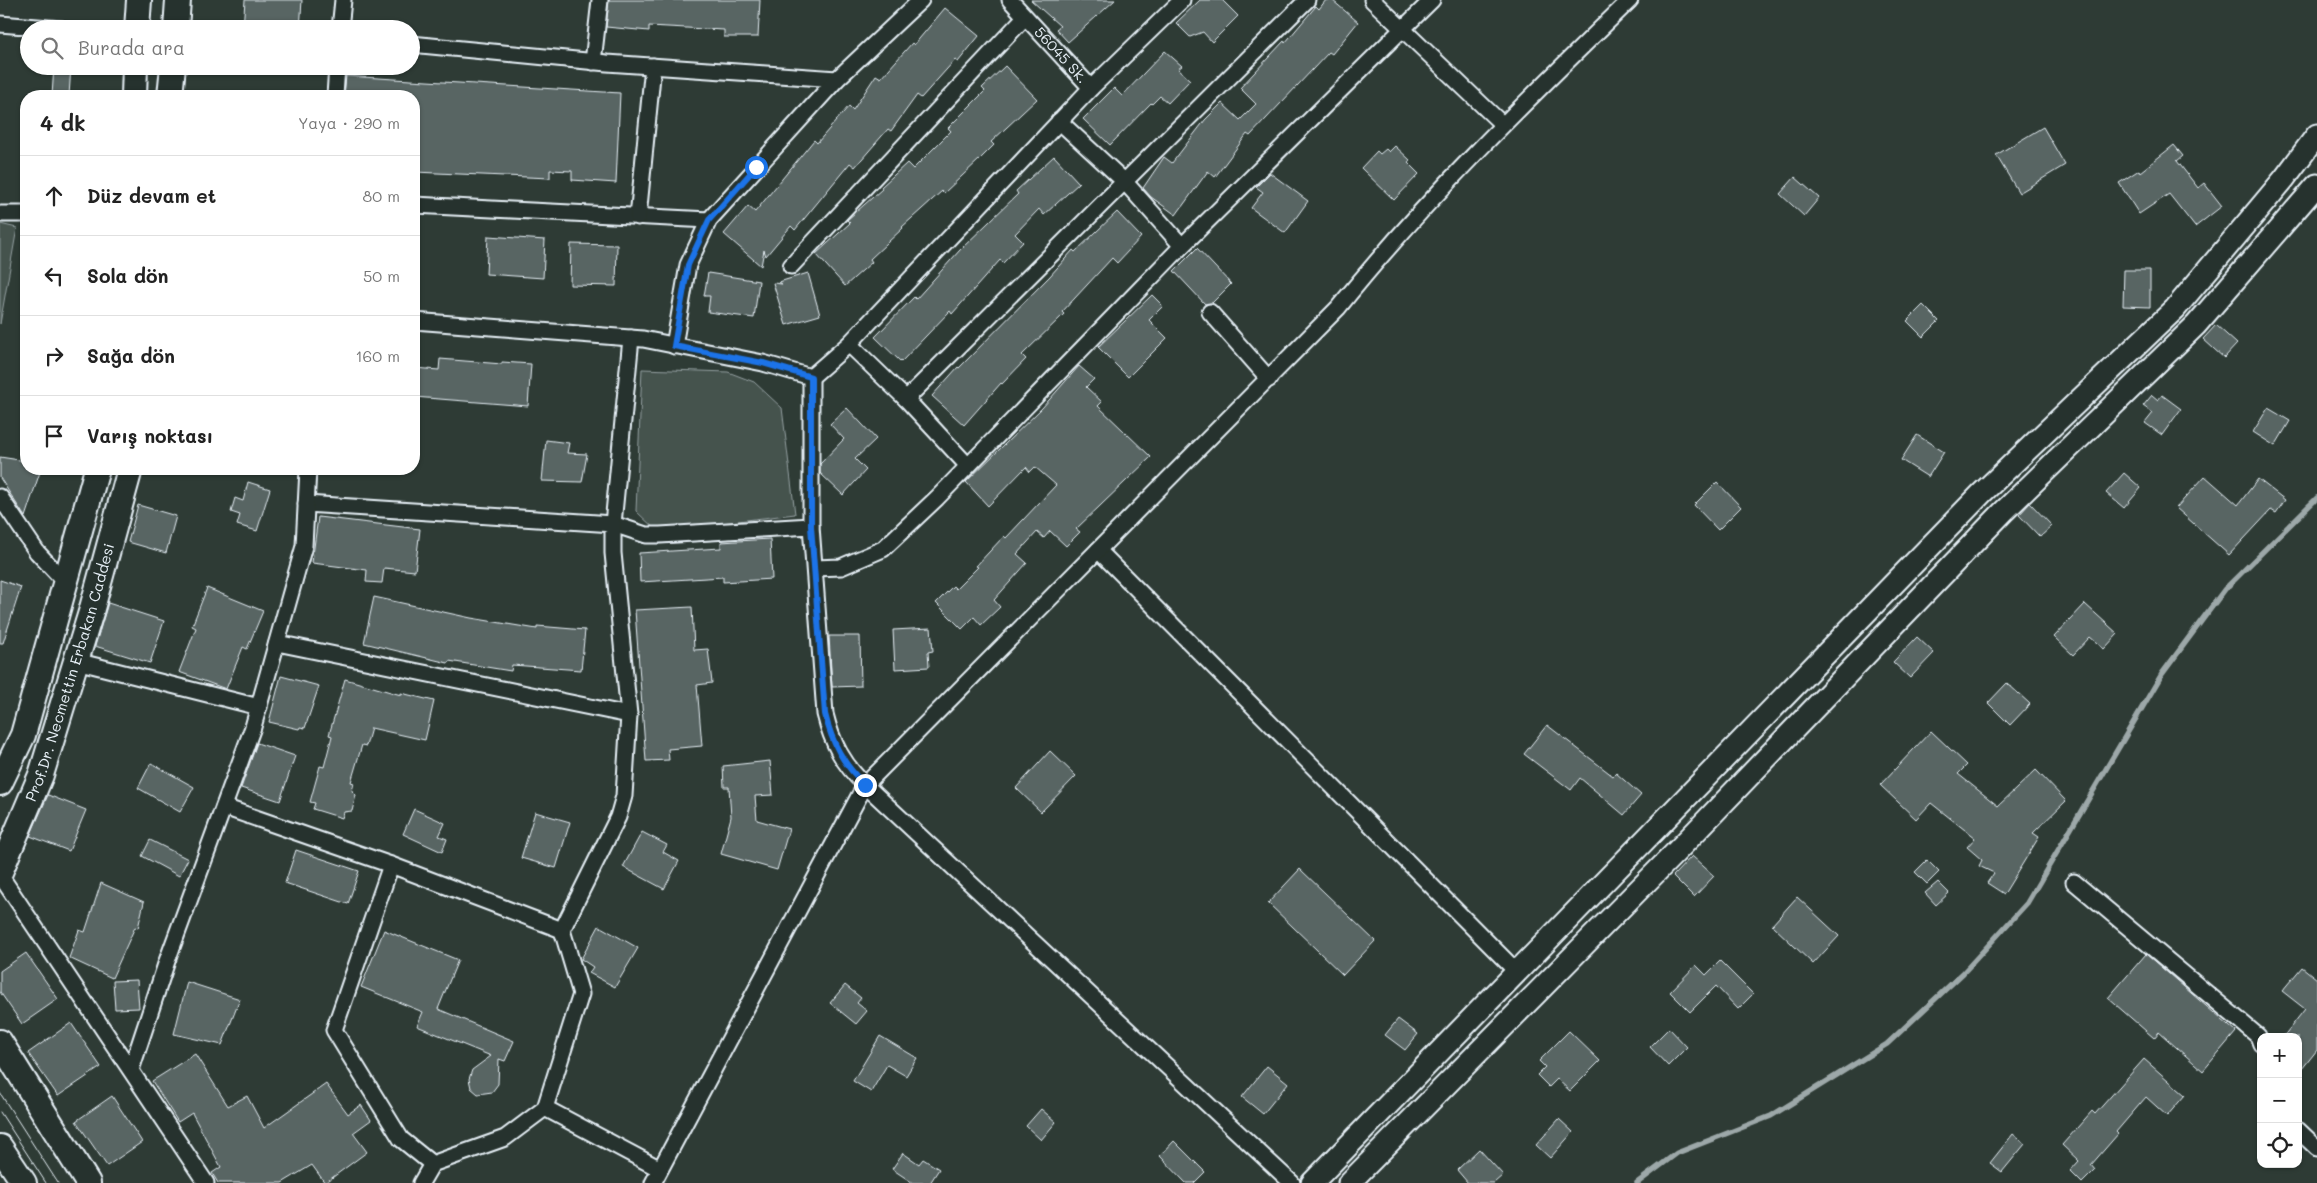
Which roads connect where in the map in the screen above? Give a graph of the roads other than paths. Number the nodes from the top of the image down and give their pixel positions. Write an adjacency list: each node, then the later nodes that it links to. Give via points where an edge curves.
1 (139, 0): 13 (main road)
2 (178, 0): 14 (main road)
3 (343, 0): 15 (street)
4 (600, 0): 20 (street)
5 (921, 0): 25 (street)
6 (1010, 0): 12 (street, 56045 Sk.)
7 (1182, 0): 26 (street)
8 (1307, 0): 33 (street)
9 (1372, 0): 18 (street)
10 (1432, 0): 18 (street)
11 (1630, 0): 31 (street)
12 (1026, 17): 26 (street, 56045 Sk.); 41 (street)
13 (138, 20)
14 (177, 20)
15 (341, 20)
16 (0, 24): 17 (street)
17 (20, 26)
18 (1401, 29): 31 (street); 40 (street)
19 (420, 45): 20 (street)
20 (593, 62): 21 (street)
21 (653, 66): 25 (street); 38 (street)
22 (135, 75): 27 (main road)
23 (172, 75): 28 (main road)
24 (336, 75): 29 (street)
25 (838, 79): 39 (street)
26 (1090, 88): 30 (street)
27 (134, 90)
28 (171, 90)
29 (335, 90)
30 (1059, 121): 33 (street); 45 (street)
31 (1502, 124): 48 (street, via 1382,254 1338,308)
32 (2317, 135): 72 (main road, via 2175,309 1982,493)
33 (1124, 181): 40 (street); 49 (street)
34 (2317, 185): 89 (main road, via 2196,325 2003,512 1674,854)
35 (420, 205): 38 (street)
36 (0, 214): 37 (street)
37 (20, 214)
38 (638, 216): 39 (street)
39 (709, 220): 46 (street, via 688,265)
40 (1182, 246): 50 (street)
41 (791, 266)
42 (1210, 312): 48 (street)
43 (420, 321): 44 (street)
44 (631, 338): 46 (street); 56 (street)
45 (849, 344): 47 (street); 49 (street)
46 (674, 346): 47 (street, via 763,363)
47 (811, 377): 57 (street)
48 (1269, 379): 58 (street)
49 (906, 399): 50 (street)
50 (968, 466): 59 (street, via 883,549 841,566)
51 (96, 475): 60 (main road, Prof.Dr. Necmettin Erbakan Caddesi)
52 (128, 475): 62 (main road, Prof.Dr. Necmettin Erbakan Caddesi)
53 (308, 475): 55 (street)
54 (0, 497): 60 (street, via 37,552)
55 (306, 504): 56 (street); 61 (street, via 304,546)
56 (613, 524): 57 (street, via 646,535); 64 (street)
57 (811, 526): 59 (street)
58 (1098, 550): 66 (street); 72 (street)
59 (815, 568): 66 (street, via 825,714 830,736 840,756)
60 (66, 583): 65 (main road, Prof.Dr. Necmettin Erbakan Caddesi, via 23,736)
61 (277, 642): 63 (street); 64 (street)
62 (76, 661): 63 (street); 69 (main road, Prof.Dr. Necmettin Erbakan Caddesi, via 42,775)
63 (259, 707): 67 (street)
64 (629, 715): 71 (street, via 618,817)
65 (0, 783)
66 (865, 785): 81 (street); 87 (street)
67 (224, 807): 68 (street); 75 (street)
68 (391, 865): 71 (street); 80 (street, via 334,1030 401,1139)
69 (0, 874): 75 (street)
70 (2074, 882): 73 (street)
71 (562, 930): 76 (street, via 581,994)
72 (1517, 972): 88 (main road)
73 (2257, 1035)
74 (0, 1042): 83 (main road)
75 (131, 1070): 84 (street)
76 (546, 1108): 80 (street, via 505,1138); 81 (street)
77 (2302, 1134): 78 (street)
78 (2317, 1148)
79 (1, 1149): 82 (main road)
80 (432, 1164): 85 (street)
81 (660, 1169): 86 (street)
82 (24, 1183)
83 (88, 1183)
84 (206, 1183)
85 (421, 1183)
86 (653, 1183)
87 (1292, 1183)
88 (1312, 1183)
89 (1349, 1183)

